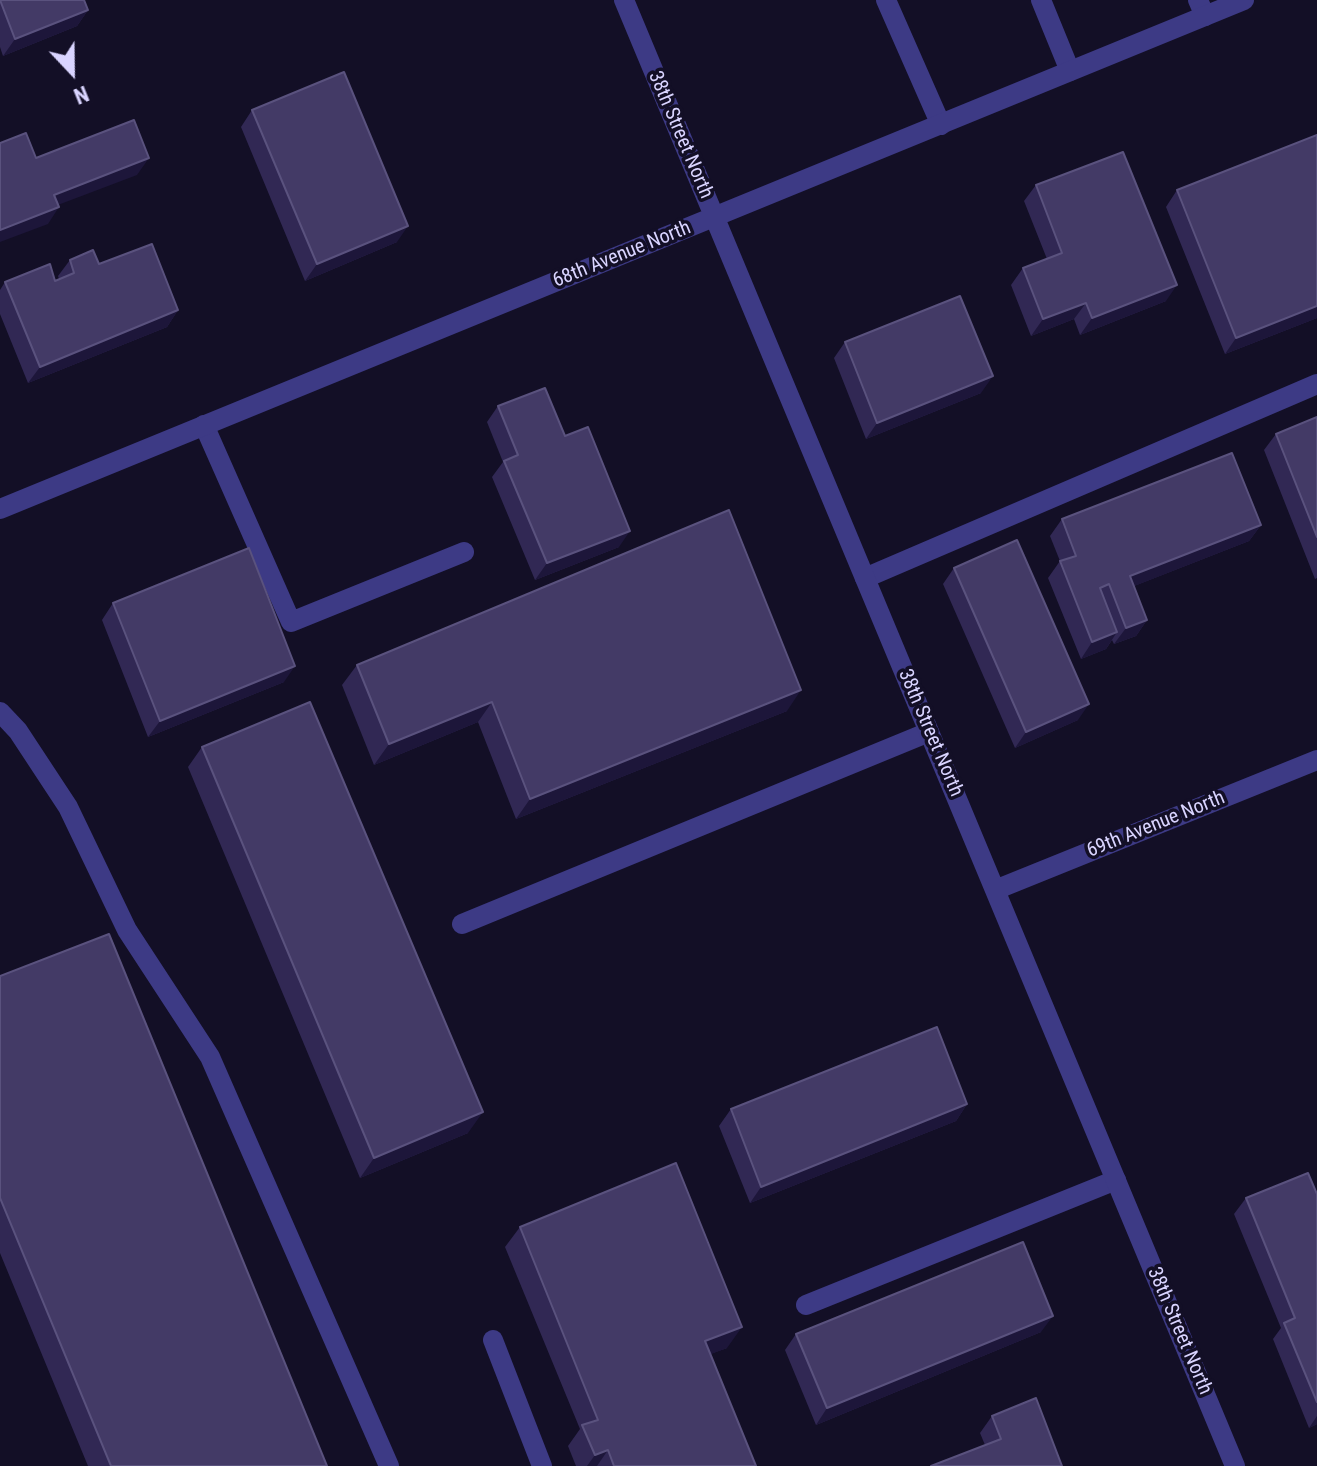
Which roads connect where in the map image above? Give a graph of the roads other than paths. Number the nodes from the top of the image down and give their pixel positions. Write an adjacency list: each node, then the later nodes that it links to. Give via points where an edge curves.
1 (624, 0): 8 (street, 38th Street North)
2 (886, 0): 7 (street)
3 (1041, 0): 6 (street)
4 (1244, 0): 5 (street, 68th Avenue North)
5 (1201, 8): 6 (street, 68th Avenue North)
6 (1070, 71): 7 (street, 68th Avenue North)
7 (941, 125): 8 (street, 68th Avenue North)
8 (714, 217): 10 (street, 68th Avenue North); 13 (street, 38th Street North)
9 (1317, 384): 13 (street)
10 (204, 425): 11 (street, 68th Avenue North); 12 (street, via 291,622)
11 (0, 509)
12 (464, 552)
13 (865, 578): 15 (street, 38th Street North)
14 (0, 712): 22 (street, via 68,807 127,930 210,1057)
15 (929, 732): 17 (street, 38th Street North); 18 (street)
16 (1317, 760): 17 (street, 69th Avenue North)
17 (995, 890): 19 (street, 38th Street North)
18 (462, 924)
19 (1116, 1180): 20 (street); 24 (street, 38th Street North)
20 (806, 1305)
21 (493, 1340): 23 (street)
22 (389, 1466)
23 (542, 1466)
24 (1235, 1466)

